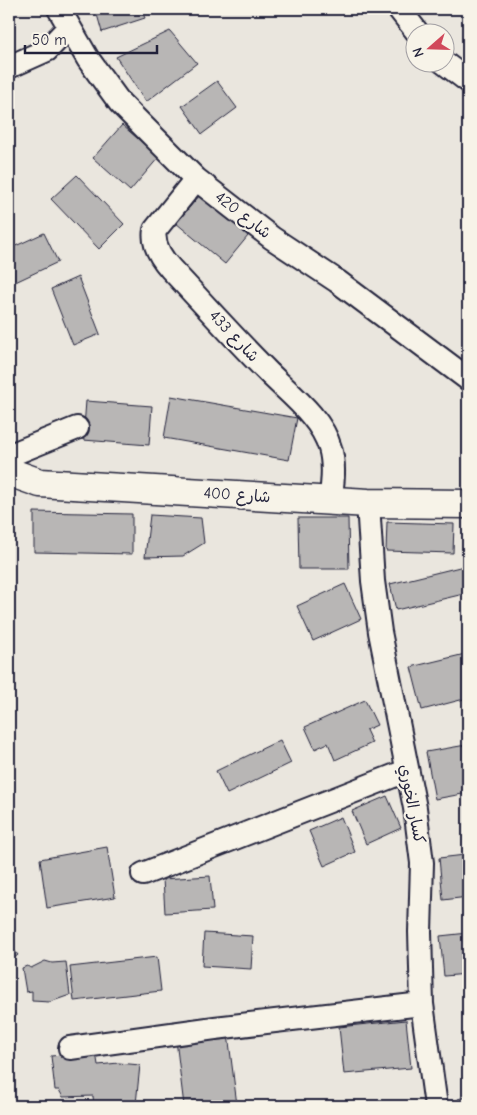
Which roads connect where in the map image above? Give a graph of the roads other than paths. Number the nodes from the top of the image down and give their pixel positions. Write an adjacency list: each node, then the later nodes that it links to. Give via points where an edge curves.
1 (399, 9): 3 (street)
2 (64, 18): 4 (street, via 47,50); 7 (street, شارع 420, via 100,78 120,103)
3 (409, 22)
4 (9, 67)
5 (454, 71): 6 (street)
6 (468, 82)
7 (196, 179): 8 (street, شارع 420, via 272,238 337,280); 11 (street, شارع 433, via 156,230 159,252 171,269 296,400 323,433 330,448 333,468)
8 (468, 379)
9 (77, 428): 10 (street)
10 (10, 455): 11 (main road, شارع 400, via 40,483)
11 (330, 501): 12 (main road, شارع 400)
12 (368, 503): 13 (main road, شارع 400); 14 (street, كسار الخوري, via 380,632)
13 (468, 504)
14 (406, 771): 15 (street); 16 (street, كسار الخوري, via 422,863)
15 (144, 874)
16 (422, 1004): 17 (street); 18 (street, كسار الخوري)
17 (70, 1048)
18 (436, 1106)

